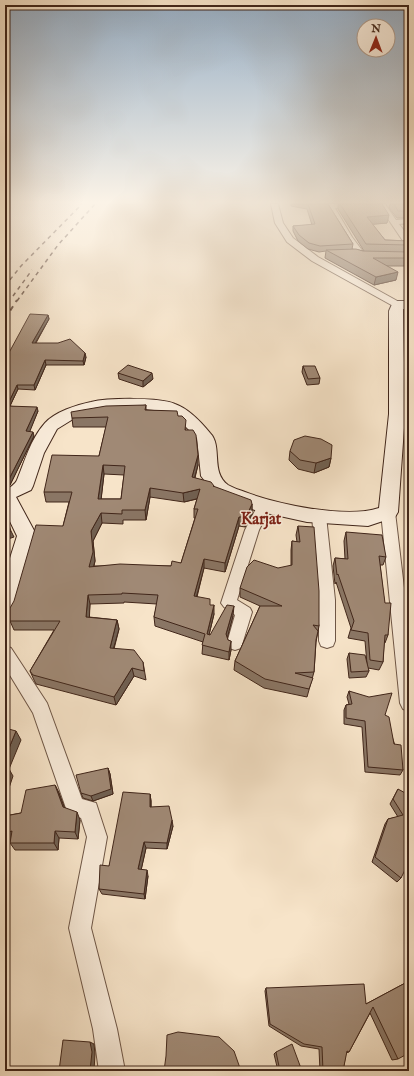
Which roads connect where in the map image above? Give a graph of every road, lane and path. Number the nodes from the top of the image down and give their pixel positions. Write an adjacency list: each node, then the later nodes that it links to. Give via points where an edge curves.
1 (322, 254): 3 (street)
2 (351, 254): 4 (street)
3 (309, 255): 6 (street)
4 (362, 255): 5 (street)
5 (409, 256)
6 (404, 305): 9 (street, via 396,311 397,414)
7 (9, 496): 8 (street, via 24,486 35,453 51,426 72,413 93,406 142,404 170,407 184,416 205,437 210,476 222,490); 11 (street, via 27,536)
8 (264, 506): 10 (street); 13 (street, via 252,530 230,603 244,612)
9 (388, 512): 10 (street, via 368,519); 15 (street)
10 (319, 516): 12 (street, via 327,600)
11 (5, 610)
12 (326, 641)
13 (235, 643)
14 (5, 653): 16 (street, via 41,709 75,807 89,810 97,837 80,928 105,1029)
15 (409, 703)
16 (112, 1071)

